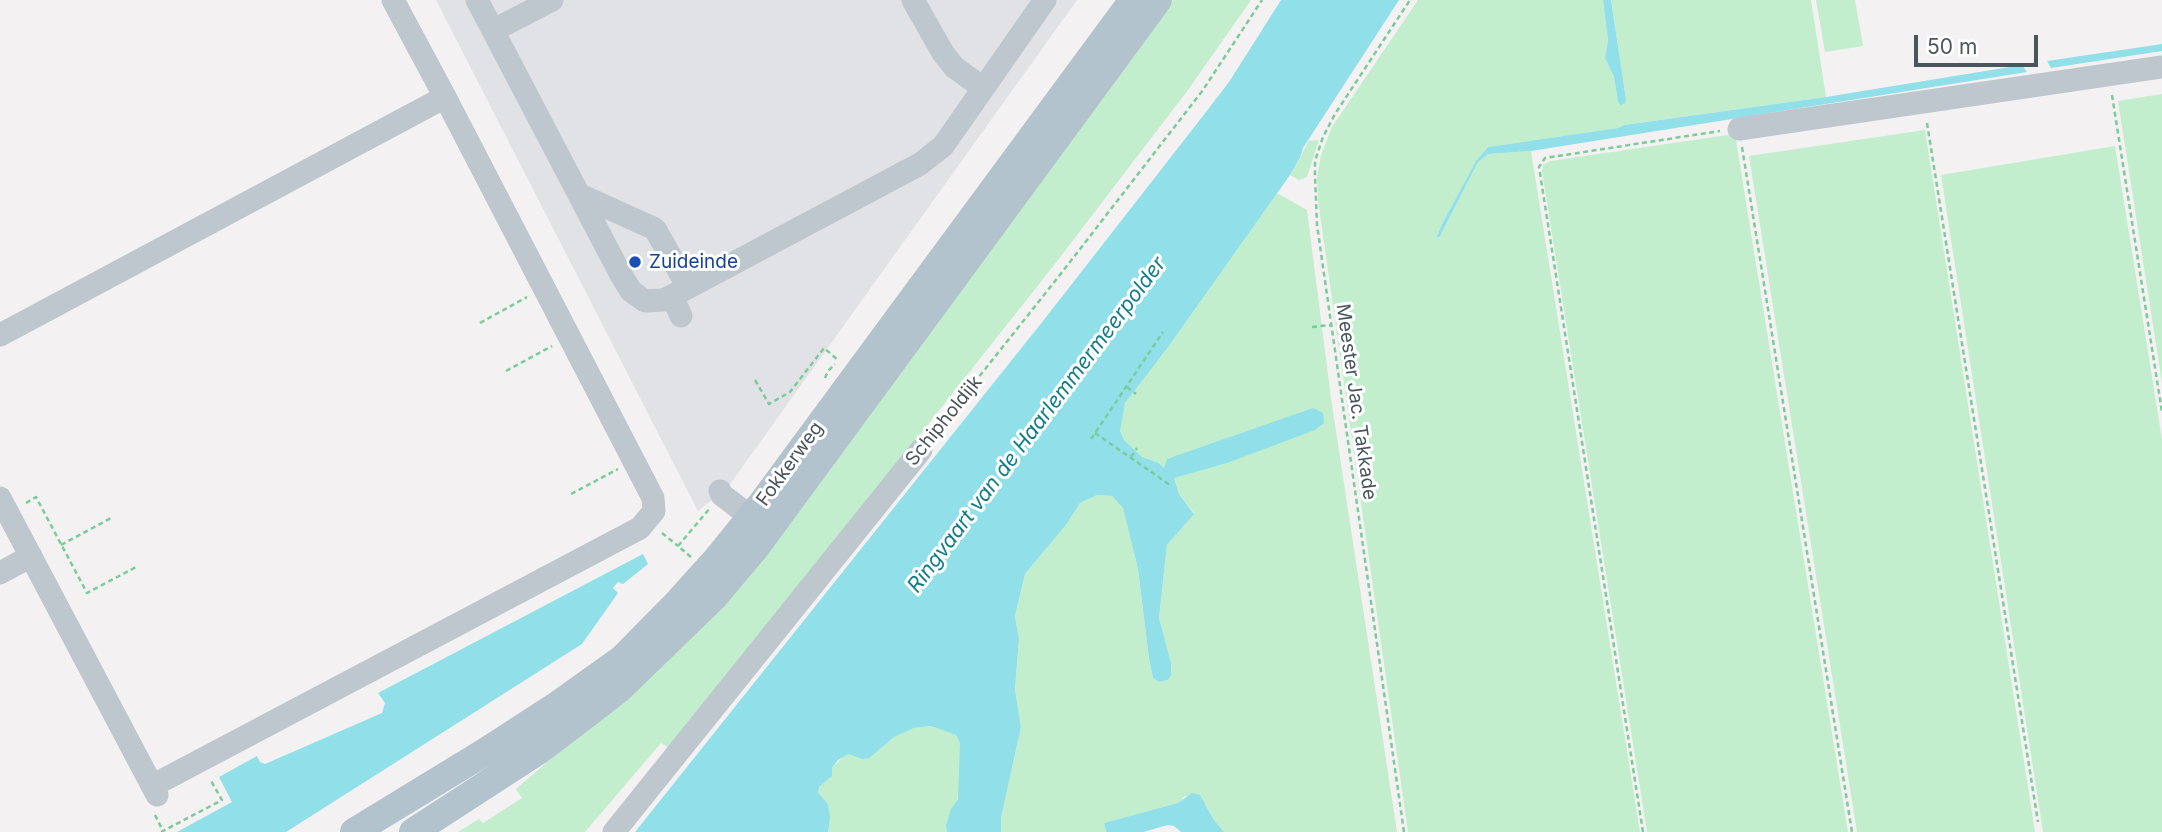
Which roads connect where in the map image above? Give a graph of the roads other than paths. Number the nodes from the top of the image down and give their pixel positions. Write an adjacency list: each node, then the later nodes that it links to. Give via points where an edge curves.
1 (393, 0): 11 (street)
2 (477, 0): 8 (street)
3 (552, 0): 8 (street)
4 (913, 0): 10 (street, via 948,61)
5 (1045, 0): 10 (street)
6 (1133, 0): 19 (main road, Fokkerweg)
7 (1158, 0): 23 (main road, Fokkerweg, via 765,536 715,597 619,689 538,751)
8 (494, 30): 13 (street)
9 (2162, 67): 12 (street)
10 (983, 88): 14 (street, via 943,146 920,164)
11 (445, 97): 15 (street); 20 (street, via 653,498 654,511 640,528 201,760 155,791)
12 (1739, 129)
13 (580, 195): 14 (street, via 655,229); 14 (street, via 631,291 645,301)
14 (680, 300)
15 (0, 335)
16 (921, 450): 24 (street, Schipholdijk)
17 (721, 493): 19 (street)
18 (4, 505): 20 (street)
19 (751, 517): 22 (main road, Fokkerweg, via 622,659 538,718)
20 (31, 556): 21 (street)
21 (0, 573)
22 (354, 832)
23 (413, 832)
24 (614, 832)

